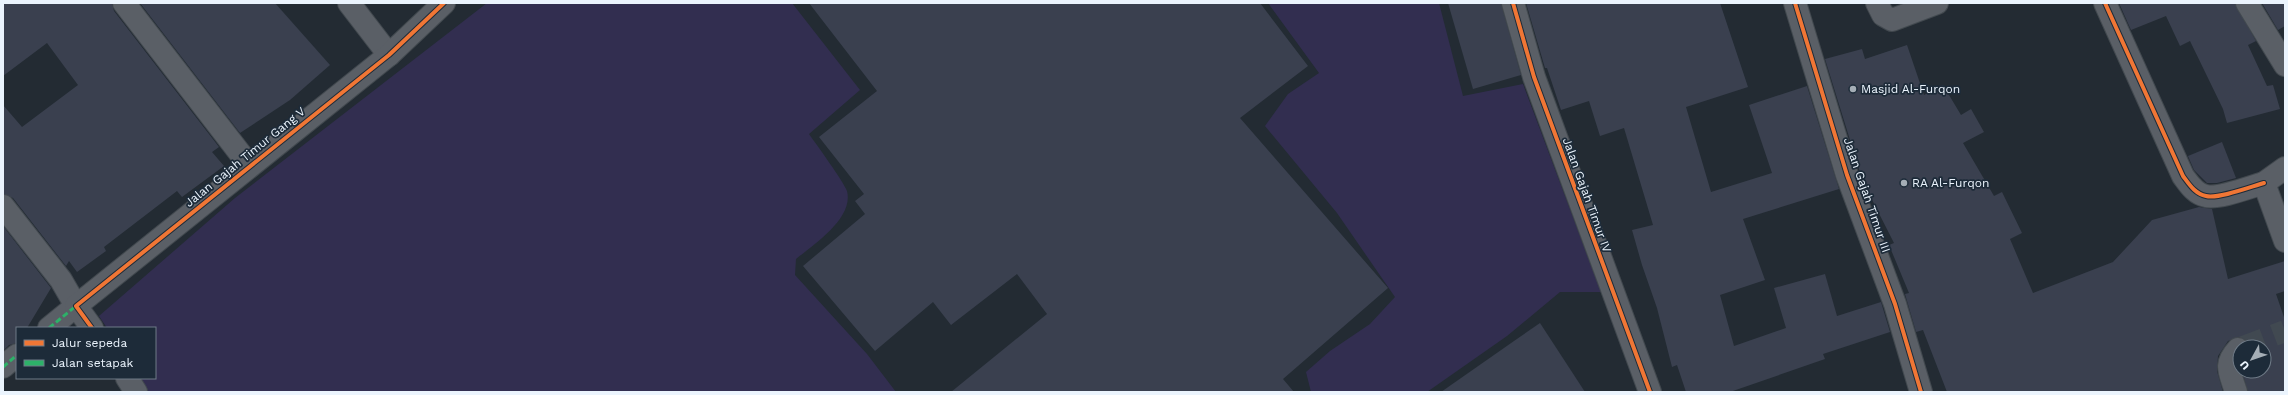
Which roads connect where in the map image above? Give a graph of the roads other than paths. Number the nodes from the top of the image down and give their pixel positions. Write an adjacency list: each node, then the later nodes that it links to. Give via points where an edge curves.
1 (124, 3): 12 (street)
2 (349, 3): 10 (street)
3 (444, 3): 10 (street, Jalan Gajah Timur Gang V)
4 (1513, 3): 25 (street, Jalan Gajah Timur IV, via 1534,77)
5 (1795, 3): 26 (street, Jalan Gajah Timur III, via 1847,175 1894,304)
6 (1877, 3): 7 (street, via 1883,15 1892,20)
7 (1937, 3)
8 (2105, 3): 14 (street, via 2183,176 2190,186 2206,196 2217,196)
9 (2247, 3): 11 (street)
10 (389, 55): 12 (street, Jalan Gajah Timur Gang V)
11 (2285, 65)
12 (249, 165): 17 (street, Jalan Gajah Timur Gang V)
13 (2285, 168): 14 (street)
14 (2264, 183): 16 (street)
15 (3, 206): 17 (street, via 61,280)
16 (2285, 241)
17 (76, 306): 18 (street, Jalan Gajah Timur Gang V); 19 (street)
18 (49, 327)
19 (91, 327)
20 (2232, 355): 27 (street, via 2228,367)
21 (16, 356): 22 (street)
22 (3, 367)
23 (128, 379): 24 (street)
24 (136, 392)
25 (1650, 392)
26 (1921, 392)
27 (2236, 392)

